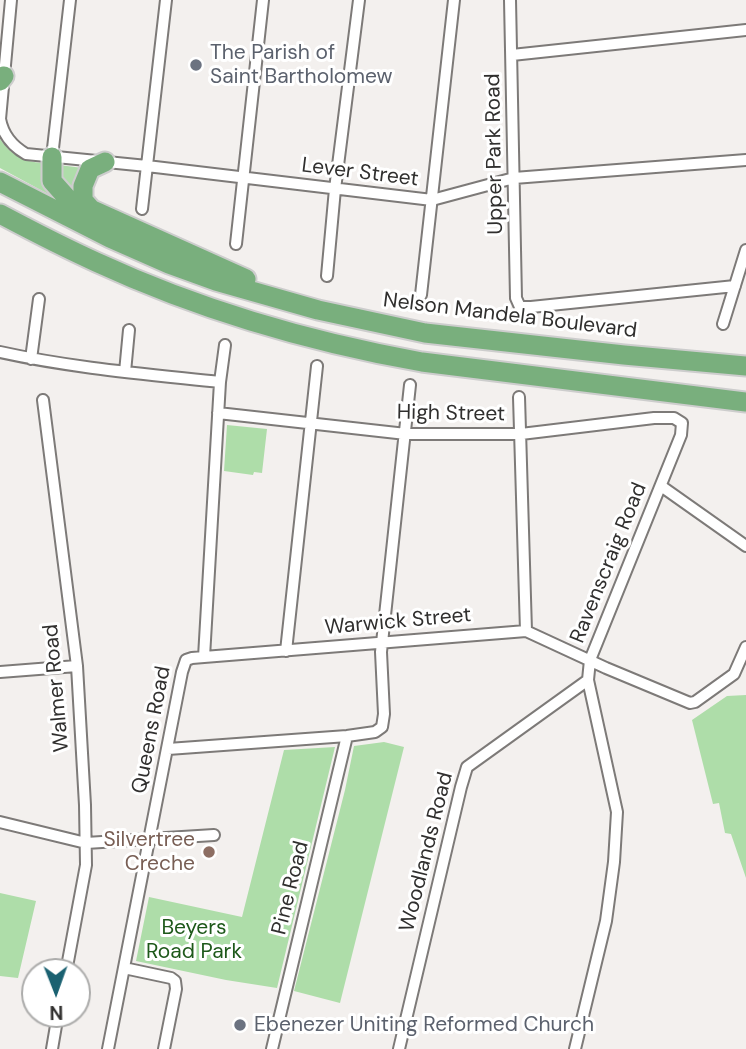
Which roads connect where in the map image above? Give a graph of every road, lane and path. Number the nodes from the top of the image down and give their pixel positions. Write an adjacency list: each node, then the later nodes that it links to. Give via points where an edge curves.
1 (12, 0): 10 (street, Lever Street)
2 (70, 0): 11 (street)
3 (166, 0): 14 (street)
4 (263, 0): 16 (street)
5 (359, 0): 18 (street)
6 (454, 0): 19 (street)
7 (510, 0): 9 (street, Upper Park Road)
8 (746, 30): 9 (street)
9 (512, 55): 15 (street, Upper Park Road)
10 (2, 79): 11 (street, Lever Street, via 0,120 6,137 26,154)
11 (52, 157): 13 (street, Lever Street); 20 (highway, via 52,181 68,199)
12 (746, 160): 15 (street, Lever Street)
13 (105, 162): 14 (street, Lever Street); 20 (highway, via 90,169 83,186 83,200)
14 (147, 166): 16 (street, Lever Street); 21 (street)
15 (514, 178): 19 (street, Lever Street); 26 (street, Upper Park Road, via 516,298 520,307)
16 (243, 179): 18 (street, Lever Street); 23 (street)
17 (0, 182): 28 (highway, Nelson Mandela Boulevard, via 169,264)
18 (335, 189): 19 (street, Lever Street); 25 (street)
19 (432, 200): 27 (street)
20 (91, 209): 28 (highway, via 243,277)
21 (142, 209)
22 (0, 214): 42 (highway, via 161,289 311,338 422,362)
23 (236, 244)
24 (746, 250): 26 (street)
25 (327, 276)
26 (735, 286): 30 (street)
27 (421, 295)
28 (275, 298): 35 (highway, Nelson Mandela Boulevard, via 425,332)
29 (39, 299): 34 (street)
30 (723, 324)
31 (130, 330): 37 (street)
32 (225, 345): 38 (street, Queens Road)
33 (0, 352): 34 (street)
34 (31, 359): 37 (street)
35 (746, 365)
36 (317, 366): 45 (street)
37 (125, 372): 38 (street)
38 (220, 382): 43 (street, Queens Road)
39 (410, 385): 46 (street)
40 (519, 397): 47 (street)
41 (43, 400): 56 (street, Walmer Road)
42 (746, 404)
43 (218, 413): 45 (street, High Street); 54 (street, Queens Road)
44 (682, 423): 47 (street, High Street, via 674,418 654,418); 48 (street, Ravenscraig Road)
45 (311, 424): 46 (street, High Street); 53 (street)
46 (406, 434): 47 (street, High Street); 51 (street)
47 (521, 434): 50 (street)
48 (661, 486): 49 (street); 55 (street, Ravenscraig Road)
49 (746, 546)
50 (526, 631): 51 (street, Warwick Street); 55 (street, Warwick Street)
51 (382, 643): 53 (street, Warwick Street); 59 (street, via 382,727)
52 (746, 647): 55 (street, Warwick Street, via 734,674 690,703)
53 (286, 651): 54 (street, Warwick Street)
54 (204, 657): 60 (street, Queens Road, via 186,660)
55 (590, 660): 58 (street, Ravenscraig Road)
56 (77, 666): 57 (street); 64 (street, Walmer Road)
57 (0, 673)
58 (588, 681): 72 (street, Woodlands Road, via 467,767); 73 (street, Ravenscraig Road, via 617,811 606,921)
59 (347, 736): 60 (street); 71 (street, Pine Road)
60 (168, 749): 63 (street, Queens Road)
61 (0, 822): 64 (street)
62 (214, 835): 63 (street)
63 (150, 839): 64 (street); 66 (street, Queens Road)
64 (86, 843): 65 (street, Walmer Road)
65 (69, 958)
66 (124, 968): 69 (street, Queens Road); 70 (street, via 175,981)
67 (56, 1028): 68 (street)
68 (52, 1049)
69 (108, 1049)
70 (164, 1049)
71 (272, 1049)
72 (399, 1049)
73 (575, 1049)

